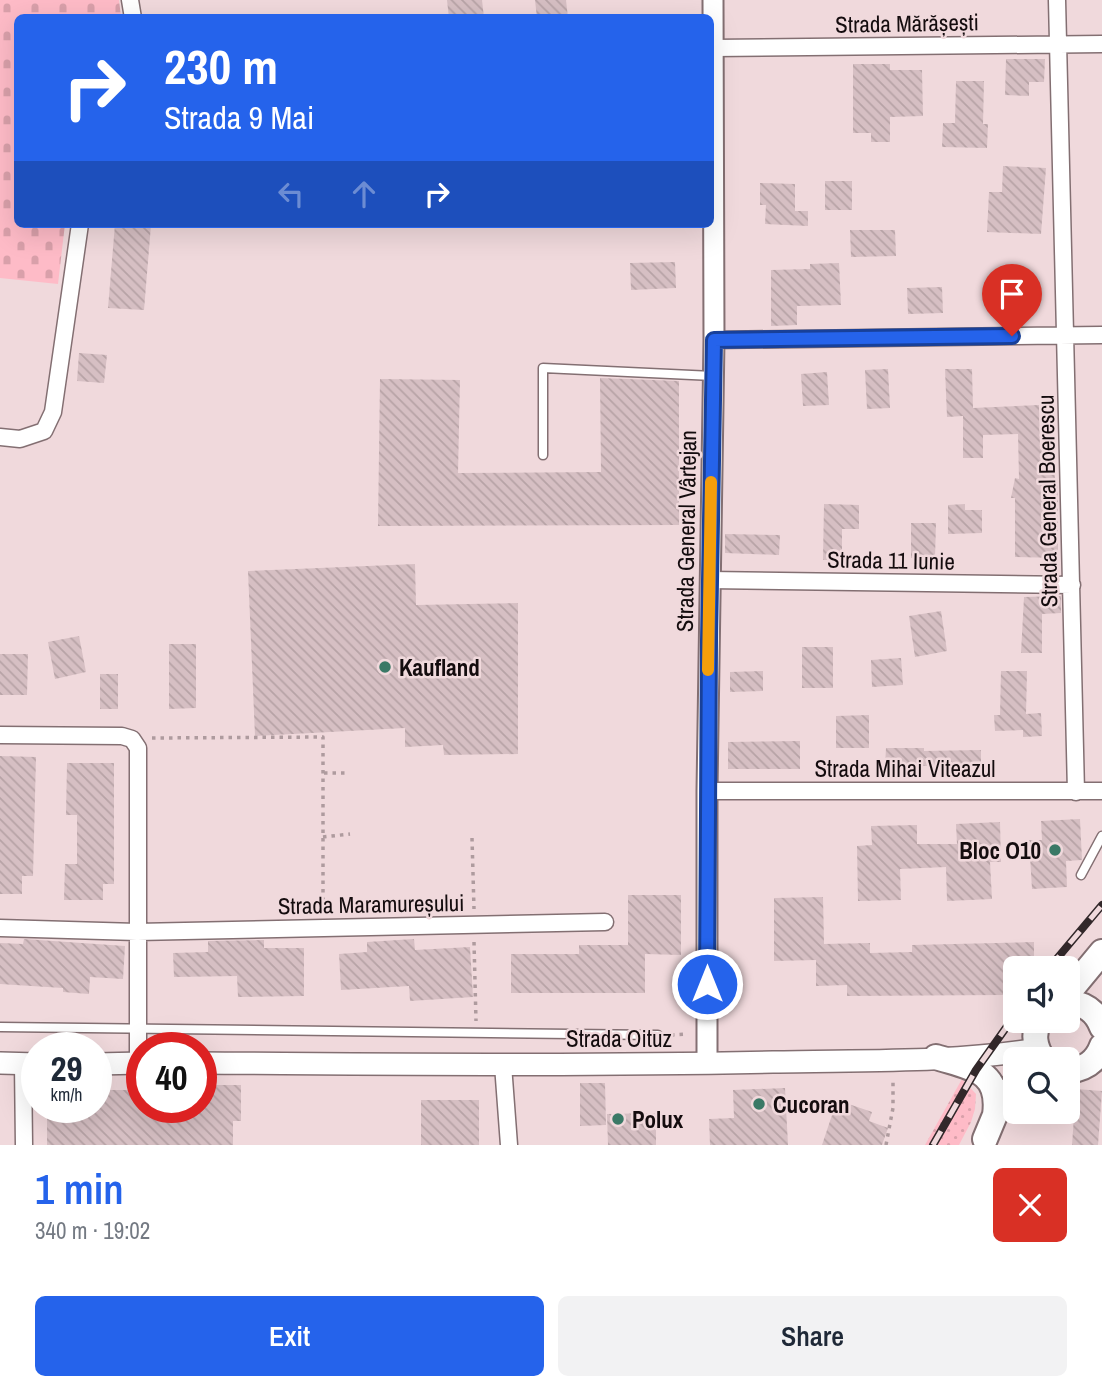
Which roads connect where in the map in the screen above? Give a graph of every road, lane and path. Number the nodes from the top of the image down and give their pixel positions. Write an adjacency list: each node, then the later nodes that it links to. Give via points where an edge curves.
1 (1057, 0): 2 (street, Strada General Boerescu)
2 (1058, 44): 3 (street, Strada Mărășești); 4 (street, Strada Mărășești); 8 (street, Strada General Boerescu)
3 (1102, 44)
4 (714, 48)
5 (79, 228): 11 (street, via 53,412 44,431 20,439)
6 (712, 228): 9 (street, Strada General Vârtejan)
7 (1102, 335): 8 (street)
8 (1066, 336): 9 (street); 14 (street, Strada General Boerescu)
9 (714, 340): 10 (street, Strada General Vârtejan)
10 (713, 376): 12 (lane, via 543,368); 13 (street, Strada General Vârtejan)
11 (0, 437)
12 (543, 455)
13 (709, 580): 14 (street, Strada 11 Iunie); 19 (street, Strada General Vârtejan)
14 (1072, 585): 20 (street, Strada General Boerescu)
15 (0, 735): 16 (street)
16 (132, 739): 17 (path, via 320,735); 31 (street, via 138,748)
17 (324, 773): 18 (path); 23 (path)
18 (348, 773)
19 (707, 791): 20 (street, Strada Mihai Viteazul); 40 (street, Strada General Vârtejan)
20 (1076, 792): 21 (street, Strada Mihai Viteazul)
21 (1101, 793)
22 (350, 834): 23 (path)
23 (323, 836): 30 (path)
24 (1102, 836): 26 (lane)
25 (472, 838): 28 (path)
26 (1082, 875)
27 (605, 922): 28 (street, Strada Maramureșului)
28 (474, 925): 30 (street, Strada Maramureșului); 39 (path)
29 (0, 928): 31 (street, Strada Maramureșului)
30 (323, 928): 31 (street, Strada Maramureșului)
31 (137, 932): 37 (street)
32 (1102, 952): 33 (main road)
33 (1080, 979)
34 (1080, 1005): 35 (main road)
35 (1101, 1016)
36 (0, 1027): 37 (lane)
37 (138, 1029): 38 (street); 39 (lane)
38 (138, 1032)
39 (477, 1033): 41 (lane)
40 (707, 1034): 41 (path); 48 (street, Strada General Vârtejan)
41 (658, 1035)
42 (1003, 1055): 43 (main road, Strada Oituz)
43 (936, 1057): 45 (main road, Strada Oituz); 53 (main road, via 976,1070 990,1082 996,1094)
44 (1099, 1057): 51 (main road)
45 (893, 1059): 48 (main road, Strada Oituz); 59 (path, via 893,1108)
46 (0, 1063): 49 (main road)
47 (217, 1063): 50 (main road, Strada Oituz)
48 (707, 1063): 50 (main road, Strada Oituz)
49 (21, 1064)
50 (503, 1065): 58 (street)
51 (1080, 1069)
52 (1003, 1102): 53 (main road)
53 (995, 1115): 56 (main road)
54 (1003, 1115): 56 (main road)
55 (26, 1123): 57 (street)
56 (984, 1142)
57 (24, 1145)
58 (509, 1145)
59 (886, 1145)

